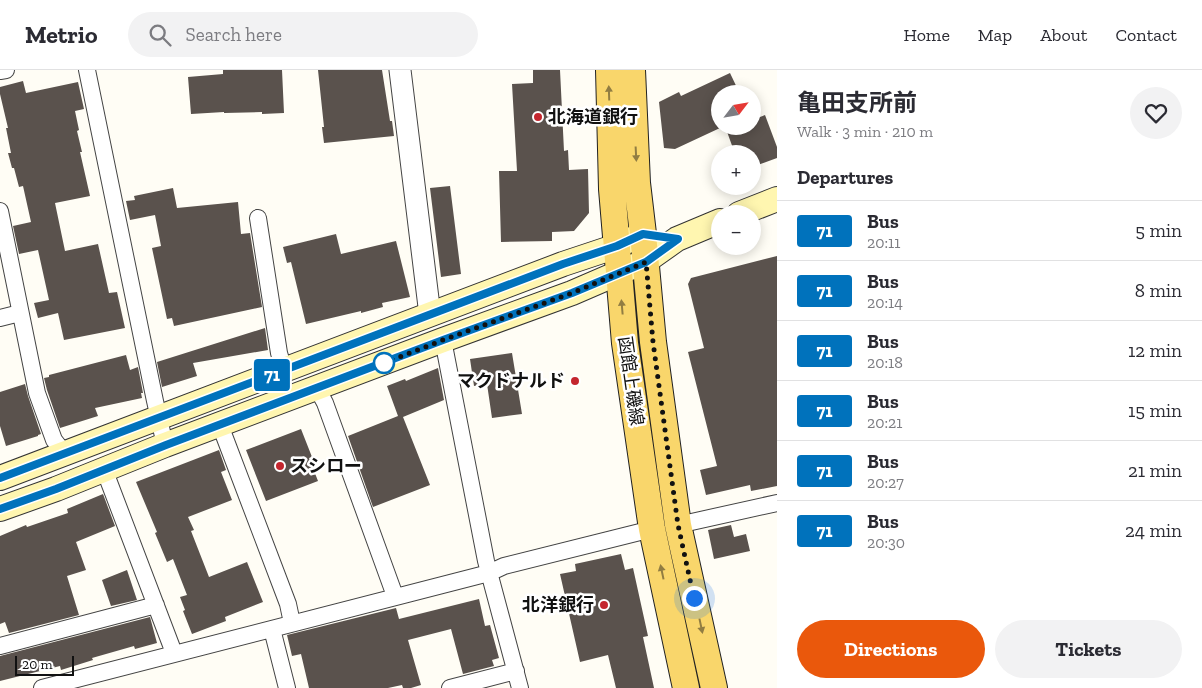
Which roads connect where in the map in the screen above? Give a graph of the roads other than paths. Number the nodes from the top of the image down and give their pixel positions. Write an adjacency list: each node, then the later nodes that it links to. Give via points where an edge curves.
1 (0, 70): 2 (street)
2 (6, 70)
3 (87, 70): 23 (street)
4 (400, 70): 18 (street)
5 (609, 70): 14 (main road, 函館上磯線, one-way to 5)
6 (632, 70): 12 (main road, 函館上磯線, one-way to 12, via 637,183)
7 (777, 199): 8 (main road)
8 (761, 205)
9 (0, 211): 17 (street)
10 (258, 218): 21 (street)
11 (711, 225): 13 (main road)
12 (643, 234): 13 (main road); 14 (main road); 15 (main road, 函館上磯線)
13 (678, 239): 15 (main road)
14 (617, 246): 16 (main road, 函館上磯線); 18 (main road)
15 (646, 262): 16 (main road); 31 (main road, 函館上磯線, via 653,342)
16 (619, 273): 20 (main road); 32 (main road, 函館上磯線, one-way to 16, via 625,343)
17 (20, 313): 19 (street); 26 (street, via 37,393 54,440)
18 (430, 315): 21 (main road)
19 (0, 318)
20 (443, 340): 22 (main road); 33 (street)
21 (284, 370): 23 (main road)
22 (317, 388): 24 (main road); 34 (street)
23 (159, 418): 25 (street); 26 (main road)
24 (220, 425): 25 (main road); 36 (street, via 288,604)
25 (166, 445): 27 (main road)
26 (64, 454): 28 (main road)
27 (104, 469): 30 (main road); 35 (street)
28 (0, 478)
29 (777, 502): 31 (street)
30 (0, 509)
31 (678, 525): 46 (main road, 函館上磯線, one-way to 46)
32 (652, 529): 33 (street, via 504,566); 45 (main road, 函館上磯線, one-way to 32)
33 (489, 573): 34 (street); 40 (street)
34 (395, 596): 36 (street)
35 (156, 605): 38 (street); 39 (street)
36 (292, 623): 37 (street)
37 (272, 629): 39 (street); 42 (street)
38 (0, 646)
39 (174, 653): 41 (street)
40 (516, 671): 43 (street); 44 (street)
41 (50, 687)
42 (288, 688)
43 (450, 688)
44 (520, 688)
45 (686, 688)
46 (714, 688)

